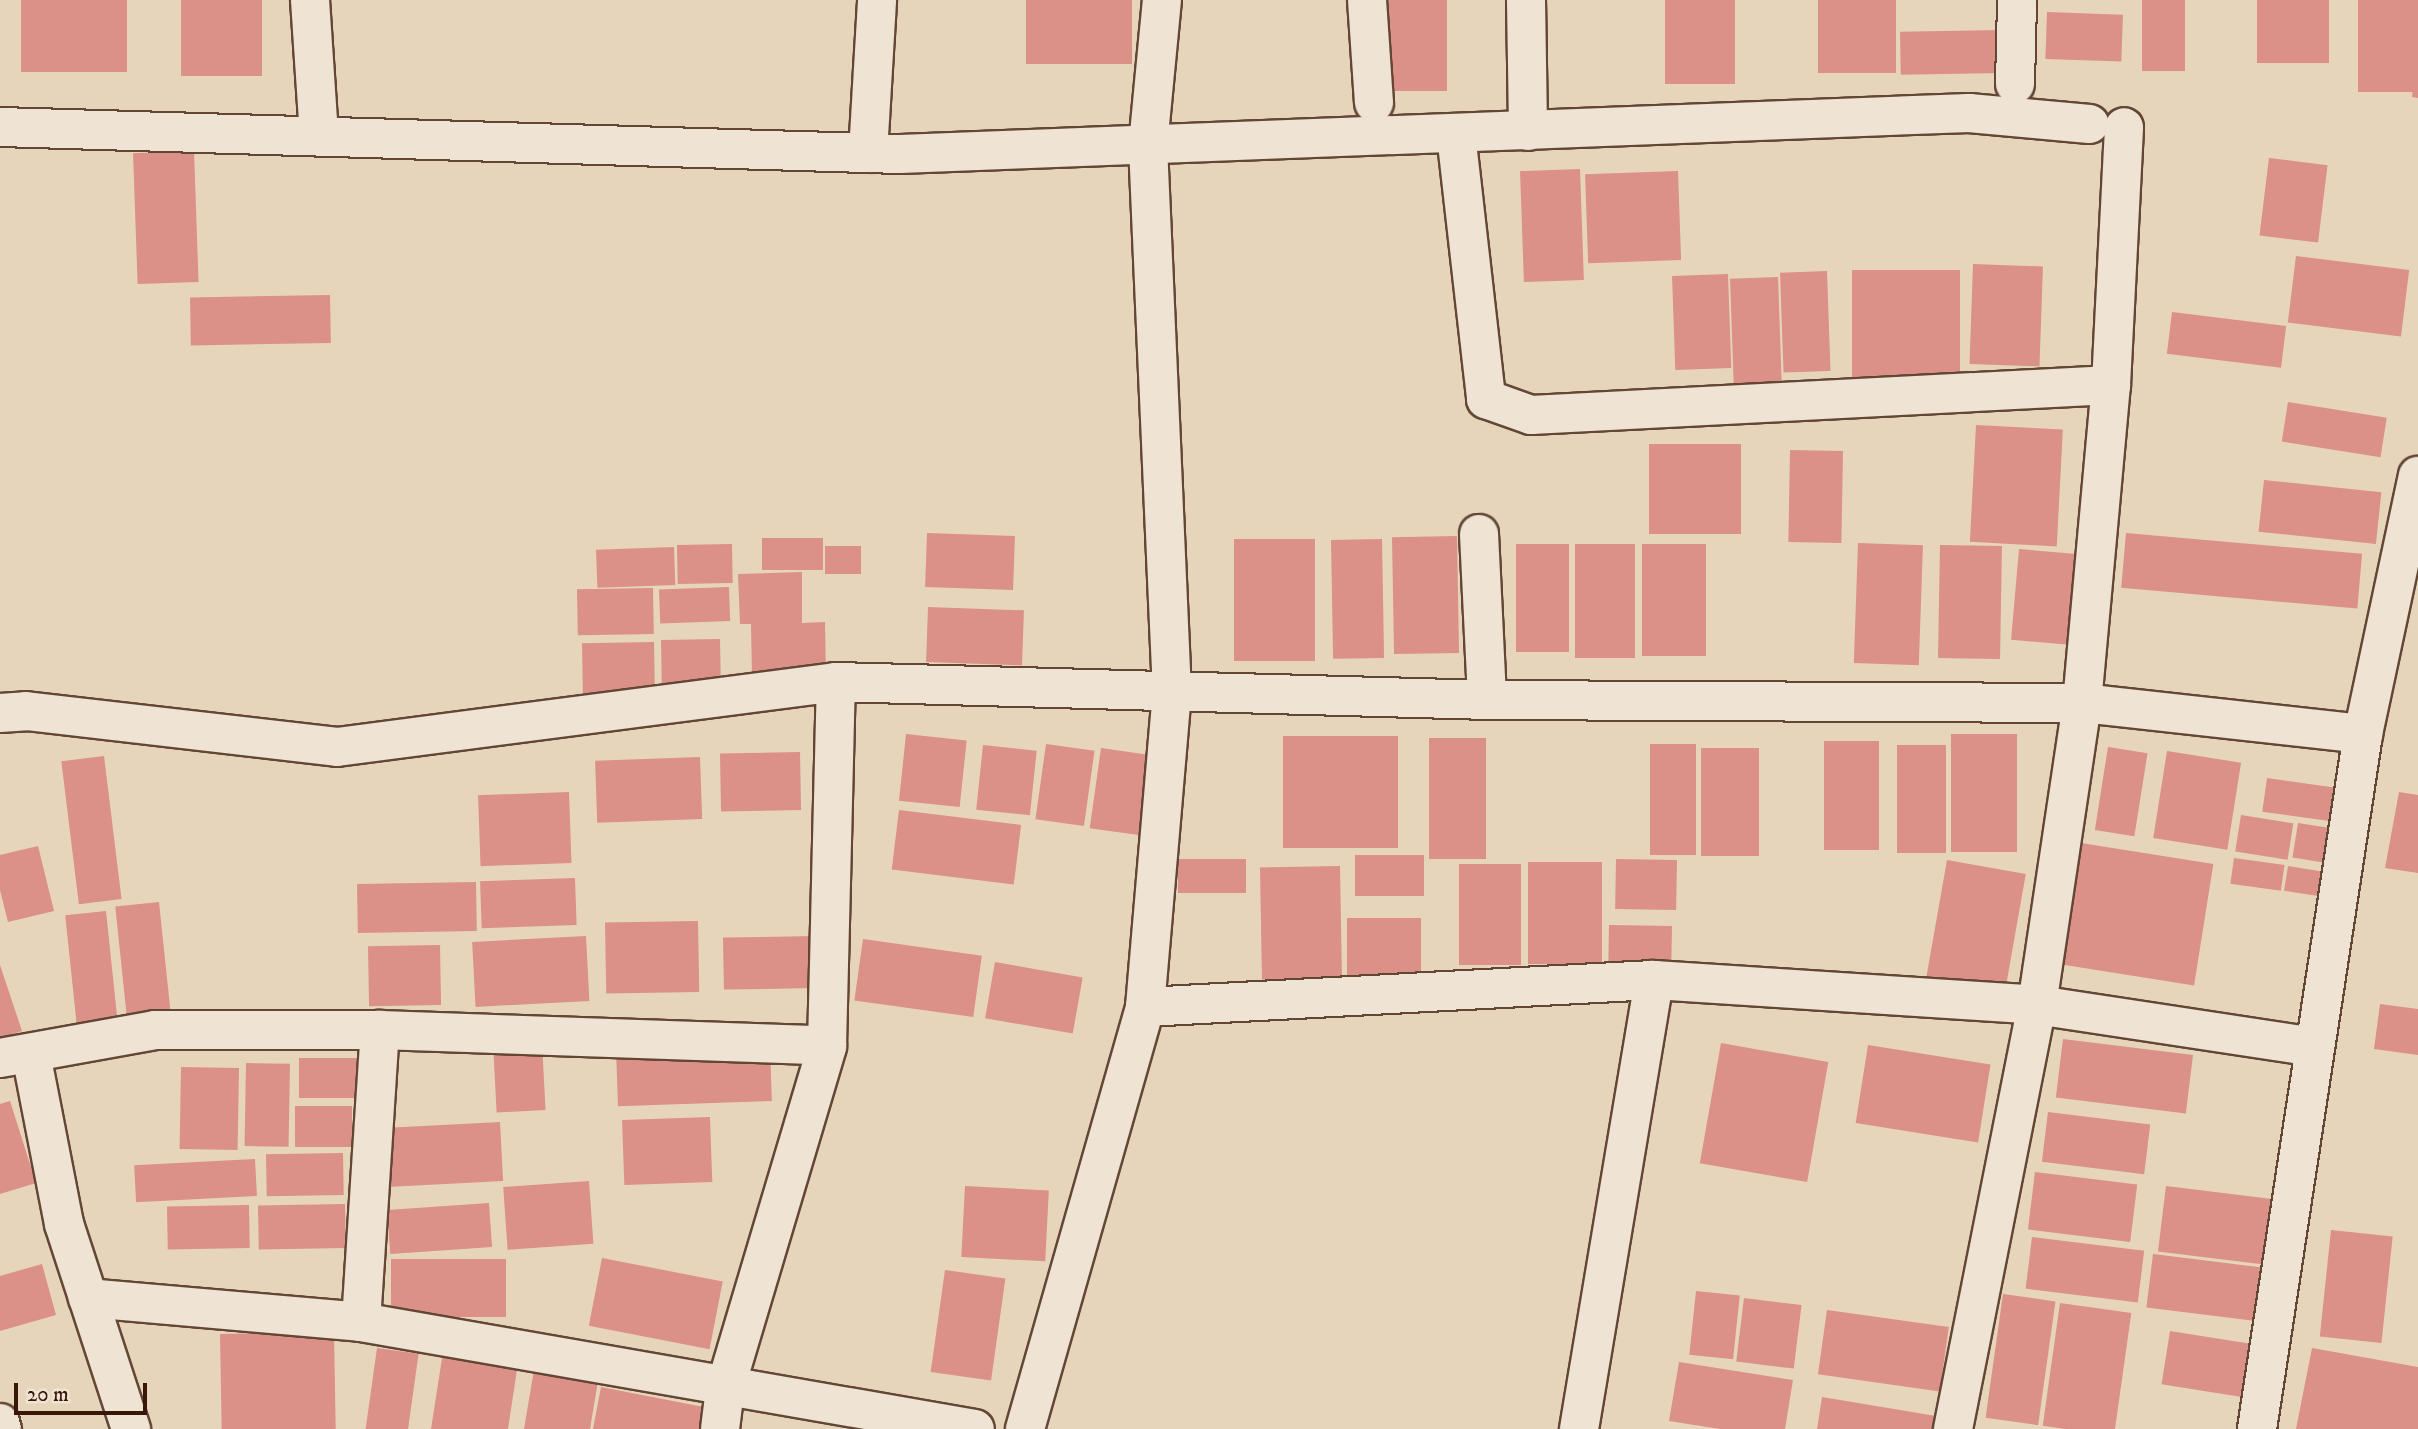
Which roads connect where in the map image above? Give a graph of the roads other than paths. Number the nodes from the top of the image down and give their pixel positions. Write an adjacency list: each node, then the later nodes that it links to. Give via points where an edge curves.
1 (310, 0): 12 (street)
2 (877, 0): 14 (street)
3 (1162, 0): 13 (street)
4 (1367, 0): 8 (street)
5 (1526, 0): 10 (street)
6 (2017, 0): 7 (street)
7 (2015, 84)
8 (1374, 103)
9 (0, 127): 12 (street)
10 (1528, 131): 11 (street); 15 (street, via 1969,113 2106,125)
11 (1456, 134): 13 (street); 15 (street, via 1486,399 1531,415)
12 (319, 136): 14 (street)
13 (1148, 145): 14 (street); 19 (street)
14 (868, 153)
15 (2111, 385): 21 (street)
16 (2418, 476): 23 (street)
17 (1479, 534): 20 (street)
18 (836, 682): 19 (street); 22 (street, via 337,747 26,711); 28 (street)
19 (1172, 693): 20 (street); 26 (street)
20 (1487, 700): 21 (street)
21 (2082, 703): 23 (street); 25 (street)
22 (0, 713)
23 (2363, 734): 29 (street)
24 (1654, 980): 25 (street); 26 (street); 40 (street)
25 (2037, 1005): 29 (street); 41 (street)
26 (1145, 1007): 39 (street)
27 (380, 1030): 28 (street); 30 (street, via 155,1030); 32 (street)
28 (827, 1046): 33 (street)
29 (2314, 1047): 42 (street)
30 (15, 1056): 31 (street)
31 (88, 1298): 32 (street); 36 (street)
32 (362, 1322): 33 (street)
33 (725, 1389): 37 (street); 38 (street)
34 (0, 1423): 35 (street)
35 (2, 1429)
36 (131, 1429)
37 (720, 1429)
38 (975, 1429)
39 (1025, 1429)
40 (1579, 1429)
41 (1952, 1429)
42 (2257, 1429)

